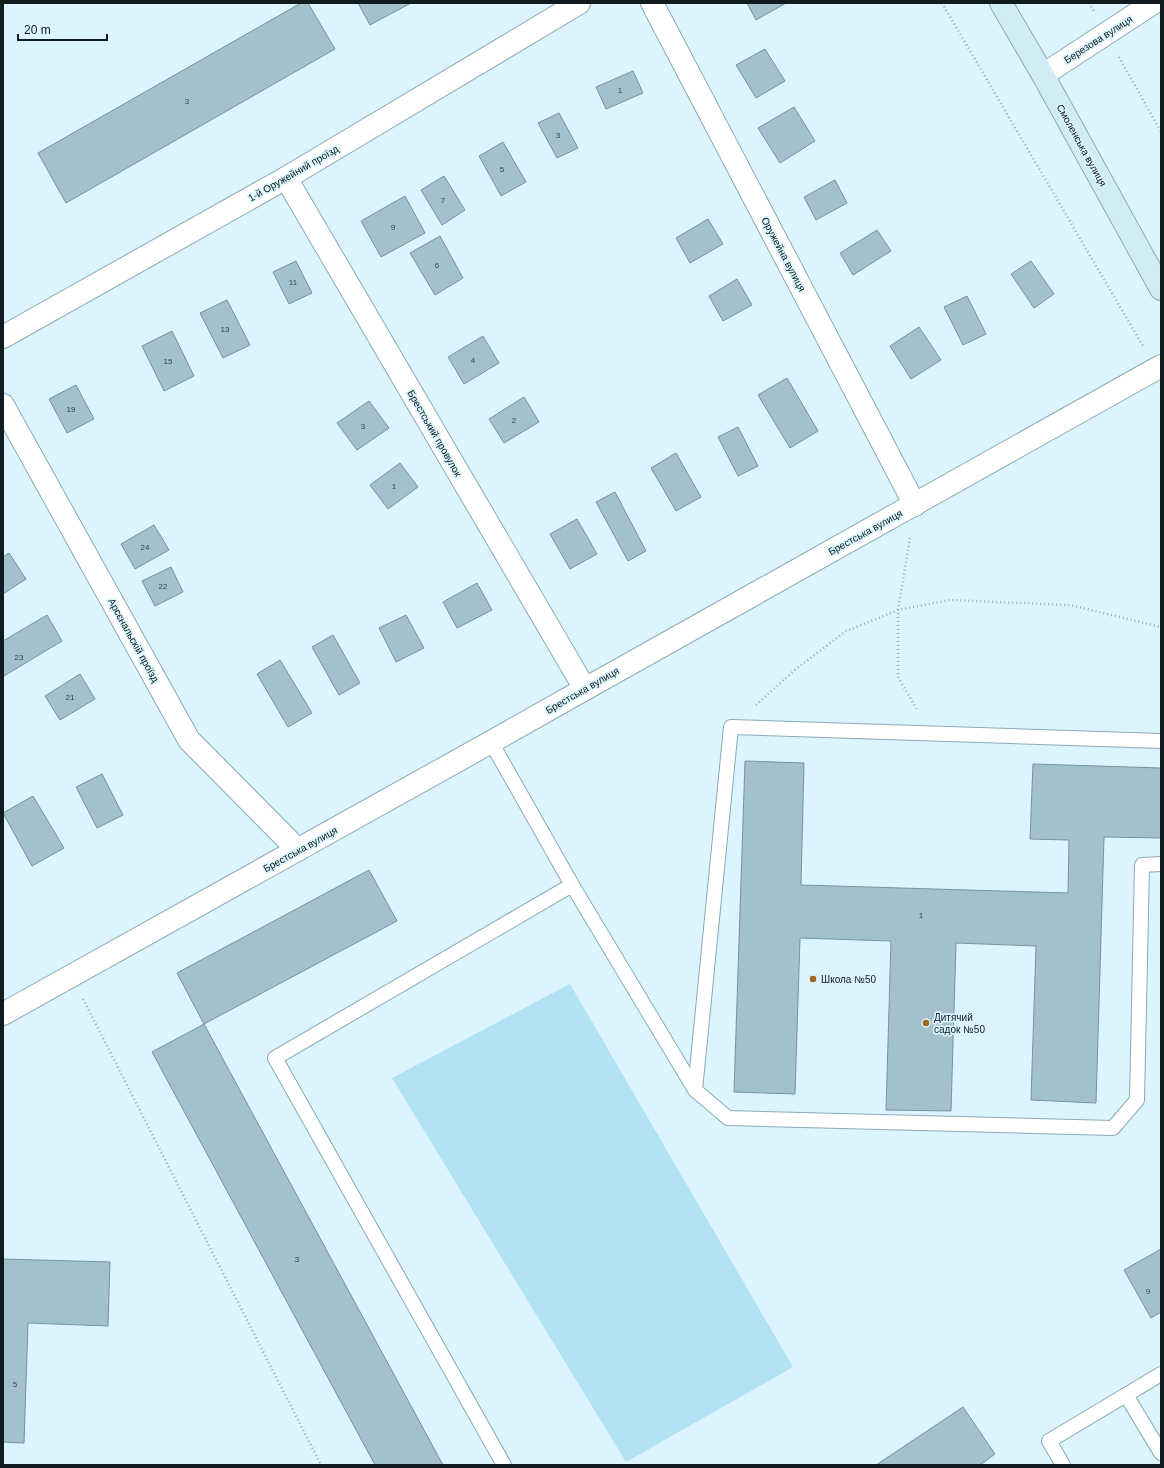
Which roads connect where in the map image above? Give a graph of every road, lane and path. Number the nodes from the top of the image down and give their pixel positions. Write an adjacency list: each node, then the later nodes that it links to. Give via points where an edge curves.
1 (579, 3): 9 (street, 1-й Оружейний проїзд)
2 (652, 3): 14 (street, Оружейна вулиця)
3 (942, 3): 12 (path)
4 (1001, 3): 7 (street, Смоленська вулиця)
5 (1153, 3): 6 (street, Березова вулиця)
6 (1106, 34): 7 (street, Березова вулиця); 8 (path)
7 (1043, 75): 10 (street, Смоленська вулиця)
8 (1161, 132)
9 (286, 178): 11 (street, 1-й Оружейний проїзд); 17 (street, Брестський провулок)
10 (1161, 289)
11 (3, 337)
12 (1159, 368): 14 (street, Брестська вулиця)
13 (3, 405): 22 (street, Арсєнальскій проїзд, via 189,740)
14 (915, 504): 15 (path); 17 (street, Брестська вулиця)
15 (898, 610): 16 (path, via 950,600 1070,604); 18 (path, via 846,631 796,669); 19 (path, via 898,677)
16 (1161, 627)
17 (585, 689): 21 (street, Брестська вулиця)
18 (731, 727): 19 (lane); 27 (lane)
19 (931, 734): 20 (lane)
20 (1161, 741)
21 (491, 742): 22 (street, Брестська вулиця); 24 (lane)
22 (298, 850): 26 (street, Брестська вулиця)
23 (1161, 864): 27 (lane, via 1142,865 1137,1100 1113,1128 728,1118)
24 (572, 885): 27 (lane); 32 (lane, via 275,1058)
25 (83, 999): 31 (path)
26 (3, 1014)
27 (695, 1090)
28 (1161, 1374): 29 (lane)
29 (1126, 1395): 30 (lane); 33 (lane, via 1049,1441)
30 (1161, 1453)
31 (321, 1465)
32 (504, 1465)
33 (1063, 1465)

